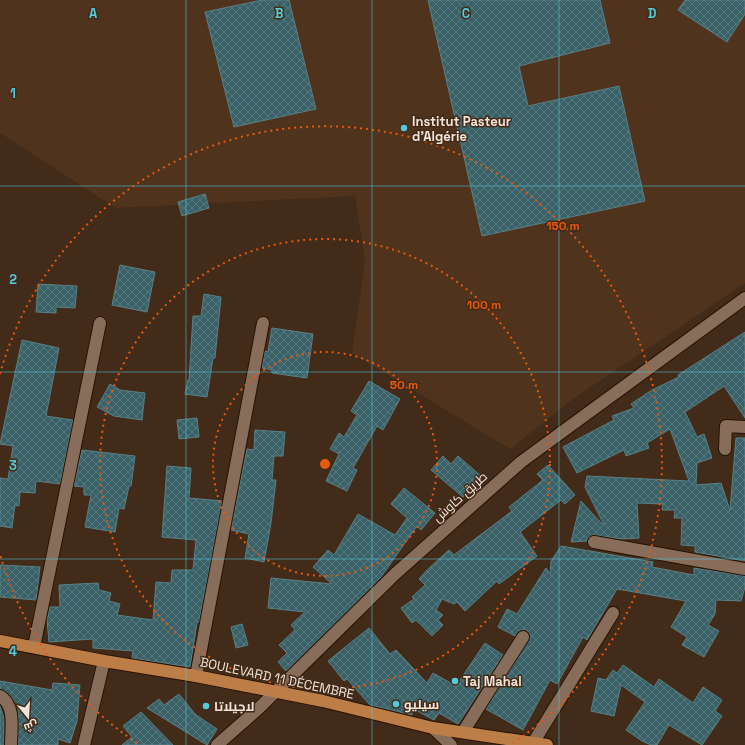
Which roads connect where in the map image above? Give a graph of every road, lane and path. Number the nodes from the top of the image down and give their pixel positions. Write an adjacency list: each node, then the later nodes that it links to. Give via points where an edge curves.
1 (745, 298): 14 (street, طريق كاوش, via 521,462 395,574)
2 (100, 323): 11 (street)
3 (263, 323): 13 (street)
4 (745, 428): 5 (street, via 726,426)
5 (725, 449)
6 (594, 542): 7 (street)
7 (745, 569)
8 (613, 613): 18 (street)
9 (523, 637): 17 (street)
10 (0, 641): 11 (main road, BOULEVARD 11 DÉCEMBRE)
11 (34, 647): 12 (main road, BOULEVARD 11 DÉCEMBRE)
12 (104, 662): 13 (main road, BOULEVARD 11 DÉCEMBRE); 20 (street)
13 (196, 676): 14 (main road, BOULEVARD 11 DÉCEMBRE)
14 (276, 692): 16 (main road, BOULEVARD 11 DÉCEMBRE); 21 (street, طريق كاوش)
15 (0, 696): 19 (street, via 8,703 11,711)
16 (433, 728): 17 (main road, BOULEVARD 11 DÉCEMBRE); 22 (street)
17 (463, 732): 18 (main road, BOULEVARD 11 DÉCEMBRE)
18 (533, 743): 23 (main road, BOULEVARD 11 DÉCEMBRE)
19 (11, 745)
20 (84, 745)
21 (217, 745)
22 (451, 745)
23 (547, 745)

